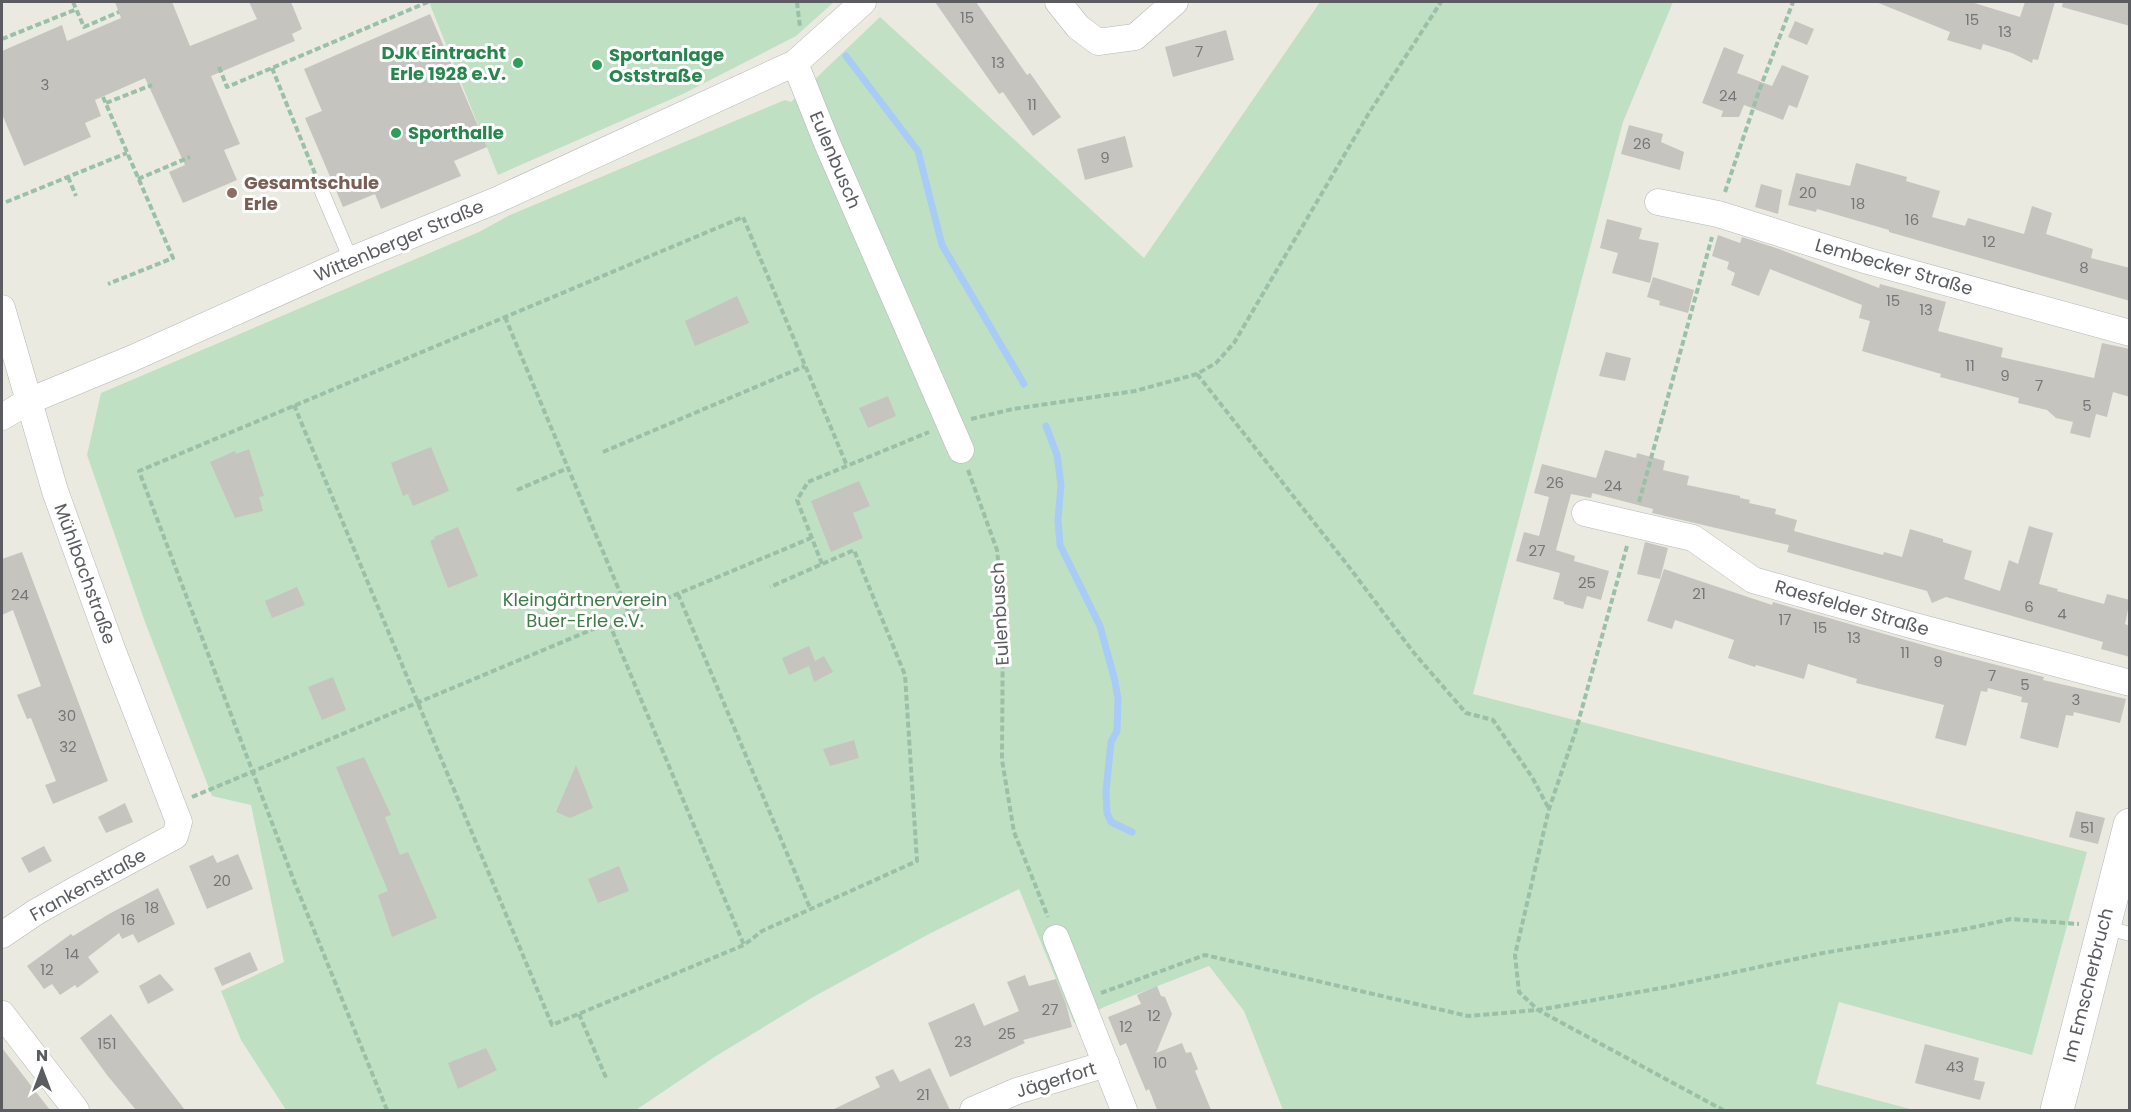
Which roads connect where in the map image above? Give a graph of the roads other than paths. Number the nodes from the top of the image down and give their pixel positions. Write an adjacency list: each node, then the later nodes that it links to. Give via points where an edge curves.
1 (863, 2): 4 (street, Wittenberger Straße)
2 (1058, 2): 3 (street, via 1078,27 1098,42 1135,37)
3 (1175, 2)
4 (795, 63): 7 (street, Wittenberger Straße, via 497,200); 12 (street, Eulenbusch)
5 (322, 192): 7 (lane)
6 (1658, 202): 9 (street, Lembecker Straße, via 1718,214 1868,261)
7 (351, 260): 10 (street, Wittenberger Straße)
8 (2, 308): 10 (street, Mühlbachstraße)
9 (2130, 333)
10 (29, 401): 11 (street, Wittenberger Straße); 16 (street, Mühlbachstraße, via 55,491 179,822)
11 (2, 417)
12 (961, 450)
13 (1585, 513): 14 (street, Raesfelder Straße, via 1693,538 1753,580)
14 (2130, 683)
15 (2130, 825): 17 (street, Im Emscherbruch)
16 (175, 836): 18 (street, Frankenstraße, via 36,912)
17 (2116, 930): 25 (street, Im Emscherbruch)
18 (2, 935)
19 (1056, 938): 21 (street)
20 (2, 1014): 22 (street)
21 (1106, 1064): 23 (street, Jägerfort, via 1017,1091); 24 (street)
22 (76, 1110)
23 (973, 1110)
24 (1124, 1110)
25 (2056, 1110)

